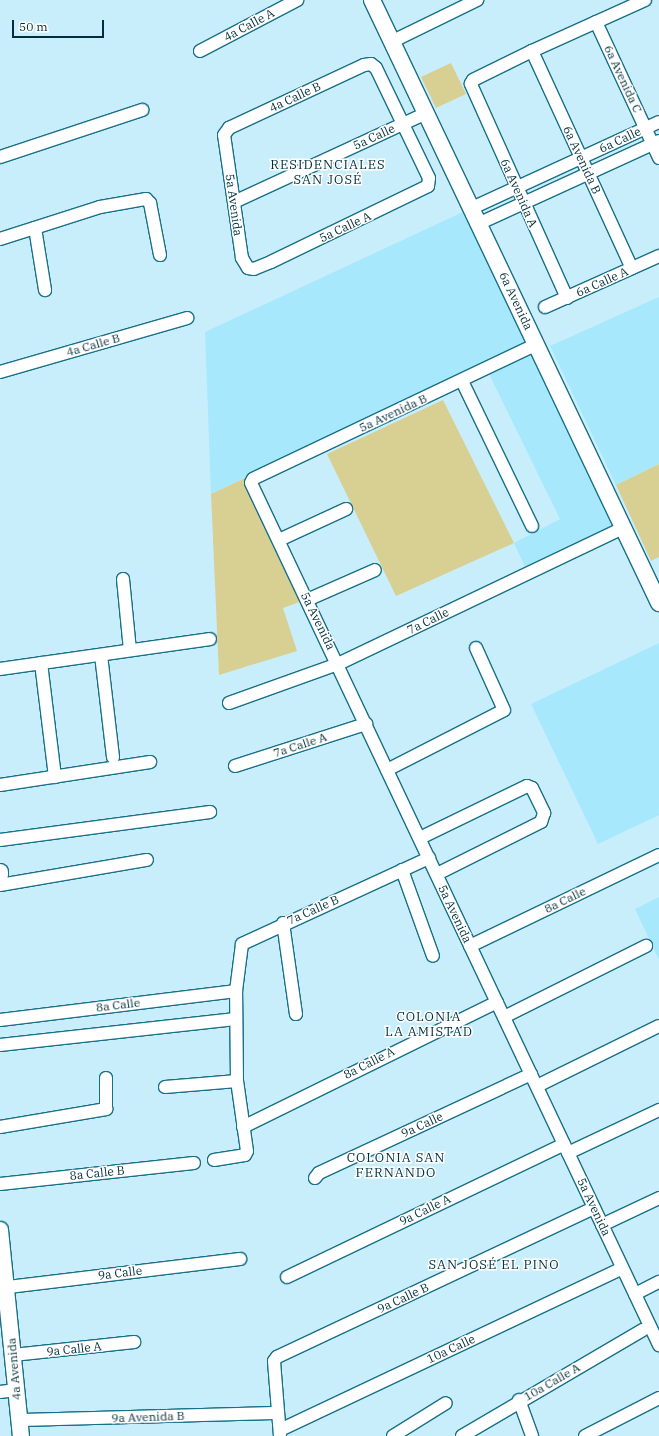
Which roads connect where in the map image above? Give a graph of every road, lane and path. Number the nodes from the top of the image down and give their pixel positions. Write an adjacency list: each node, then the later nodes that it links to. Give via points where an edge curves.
1 (297, 0): 7 (street, 4a Calle A)
2 (372, 0): 6 (street, 6a Avenida)
3 (478, 0): 6 (street)
4 (645, 0): 5 (street)
5 (596, 22): 8 (street); 13 (street, 6a Avenida C)
6 (391, 42): 10 (street, 6a Avenida)
7 (200, 51)
8 (532, 51): 17 (street, 6a Avenida B); 20 (street, 6a Avenida A, via 473,80 472,89)
9 (142, 110): 16 (street)
10 (427, 113): 12 (street, 5a Calle); 23 (street, 6a Avenida)
11 (659, 122): 13 (street, 6a Calle)
12 (403, 124): 14 (street, 4a Calle B, via 376,68 364,64 229,128); 21 (street, 5a Calle); 30 (street, 5a Calle A, via 429,178 428,186)
13 (645, 128): 15 (street, 6a Avenida C); 17 (street, 6a Calle)
14 (224, 135): 21 (street, 5a Avenida)
15 (656, 143): 18 (street, 6a Avenida C); 19 (street, 6a Calle)
16 (0, 157)
17 (581, 158): 19 (street, 6a Avenida B); 20 (street, 6a Calle)
18 (659, 158)
19 (588, 173): 22 (street, 6a Calle); 29 (street, 6a Avenida B)
20 (516, 188): 22 (street, 6a Avenida A); 23 (street, 6a Calle)
21 (234, 202): 30 (street, 5a Avenida, via 242,258 248,268)
22 (523, 203): 24 (street, 6a Calle); 32 (street, 6a Avenida A)
23 (472, 208): 24 (street, 6a Avenida)
24 (480, 223): 35 (street, 6a Avenida)
25 (35, 228): 26 (street); 27 (street, via 100,207 146,199 150,203); 31 (street)
26 (0, 239)
27 (160, 255)
28 (659, 256): 29 (street, 6a Calle A)
29 (632, 268): 32 (street, 6a Calle A)
30 (254, 269)
31 (45, 290)
32 (567, 298): 33 (street, 6a Calle A)
33 (545, 307)
34 (187, 318): 36 (street, 4a Calle B)
35 (536, 344): 37 (street, 5a Avenida B); 41 (street, 6a Avenida)
36 (0, 372)
37 (462, 381): 38 (street, 5a Avenida B, via 253,479); 40 (street)
38 (251, 483): 42 (street, 5a Avenida)
39 (346, 509): 42 (street)
40 (532, 526)
41 (623, 528): 46 (street, 6a Avenida); 52 (street, 7a Calle)
42 (279, 540): 45 (street, 5a Avenida)
43 (375, 570): 45 (street)
44 (123, 579): 49 (street)
45 (308, 600): 52 (street, 5a Avenida)
46 (659, 604)
47 (210, 639): 49 (street)
48 (476, 648): 59 (street, via 504,710)
49 (130, 650): 50 (street)
50 (101, 655): 51 (street); 56 (street)
51 (40, 663): 53 (street); 60 (street)
52 (338, 664): 54 (street, 7a Calle); 55 (street, 5a Avenida)
53 (0, 669)
54 (229, 703)
55 (366, 724): 58 (street, 7a Calle A); 59 (street, 5a Avenida)
56 (113, 757)
57 (150, 762): 60 (street)
58 (235, 766)
59 (387, 770): 63 (street, 5a Avenida)
60 (55, 777): 61 (street)
61 (0, 785)
62 (210, 812): 64 (street)
63 (420, 838): 66 (street, 5a Avenida); 69 (street, via 527,786 532,788 544,814 541,822)
64 (0, 840)
65 (659, 855): 72 (street, 8a Calle)
66 (429, 858): 68 (street, 7a Calle B); 69 (street, 5a Avenida)
67 (147, 860): 70 (street)
68 (402, 870): 71 (street, 7a Calle B); 74 (street)
69 (437, 874): 72 (street, 5a Avenida)
70 (0, 885)
71 (283, 923): 75 (street, 7a Calle B, via 242,944); 77 (street)
72 (470, 946): 76 (street, 5a Avenida)
73 (646, 946): 78 (street)
74 (433, 956)
75 (236, 991): 79 (street); 80 (street, 8a Calle)
76 (497, 1002): 78 (street, 5a Avenida); 90 (street, 8a Calle A)
77 (296, 1014)
78 (504, 1017): 83 (street, 5a Avenida)
79 (236, 1019): 82 (street); 85 (street)
80 (0, 1020)
81 (659, 1026): 86 (street)
82 (0, 1045)
83 (531, 1074): 86 (street, 5a Avenida); 94 (street, 9a Calle, via 319,1172)
84 (106, 1078): 89 (street, via 106,1109)
85 (237, 1081): 87 (street); 90 (street)
86 (537, 1086): 91 (street, 5a Avenida)
87 (165, 1087)
88 (659, 1110): 91 (street, 9a Calle A)
89 (0, 1127)
90 (243, 1127): 92 (street, via 247,1151 245,1155)
91 (566, 1149): 97 (street, 5a Avenida); 102 (street, 9a Calle A)
92 (214, 1160)
93 (194, 1163): 95 (street, 8a Calle B)
94 (315, 1178)
95 (0, 1184)
96 (659, 1198): 98 (street)
97 (594, 1208): 98 (street, 5a Avenida); 115 (street, 9a Calle B, via 277,1357 274,1362)
98 (602, 1225): 101 (street, 5a Avenida)
99 (0, 1230): 104 (street, 4a Avenida)
100 (240, 1259): 104 (street, 9a Calle)
101 (622, 1268): 105 (street, 5a Avenida); 117 (street, 10a Calle)
102 (287, 1277)
103 (659, 1282): 105 (street)
104 (3, 1287): 109 (street, 4a Avenida)
105 (635, 1294): 108 (street, 5a Avenida)
106 (643, 1330): 113 (street, 10a Calle A)
107 (134, 1342): 109 (street, 9a Calle A)
108 (659, 1345)
109 (13, 1355): 110 (street, 4a Avenida)
110 (16, 1390): 111 (street); 116 (street, 4a Avenida)
111 (0, 1392)
112 (659, 1398): 121 (street)
113 (519, 1400): 119 (street, 10a Calle A); 120 (street)
114 (446, 1403): 118 (street)
115 (277, 1413): 116 (street, 9a Avenida B); 117 (street)
116 (20, 1428)
117 (280, 1433)
118 (392, 1436)
119 (462, 1436)
120 (532, 1436)
121 (585, 1436)

